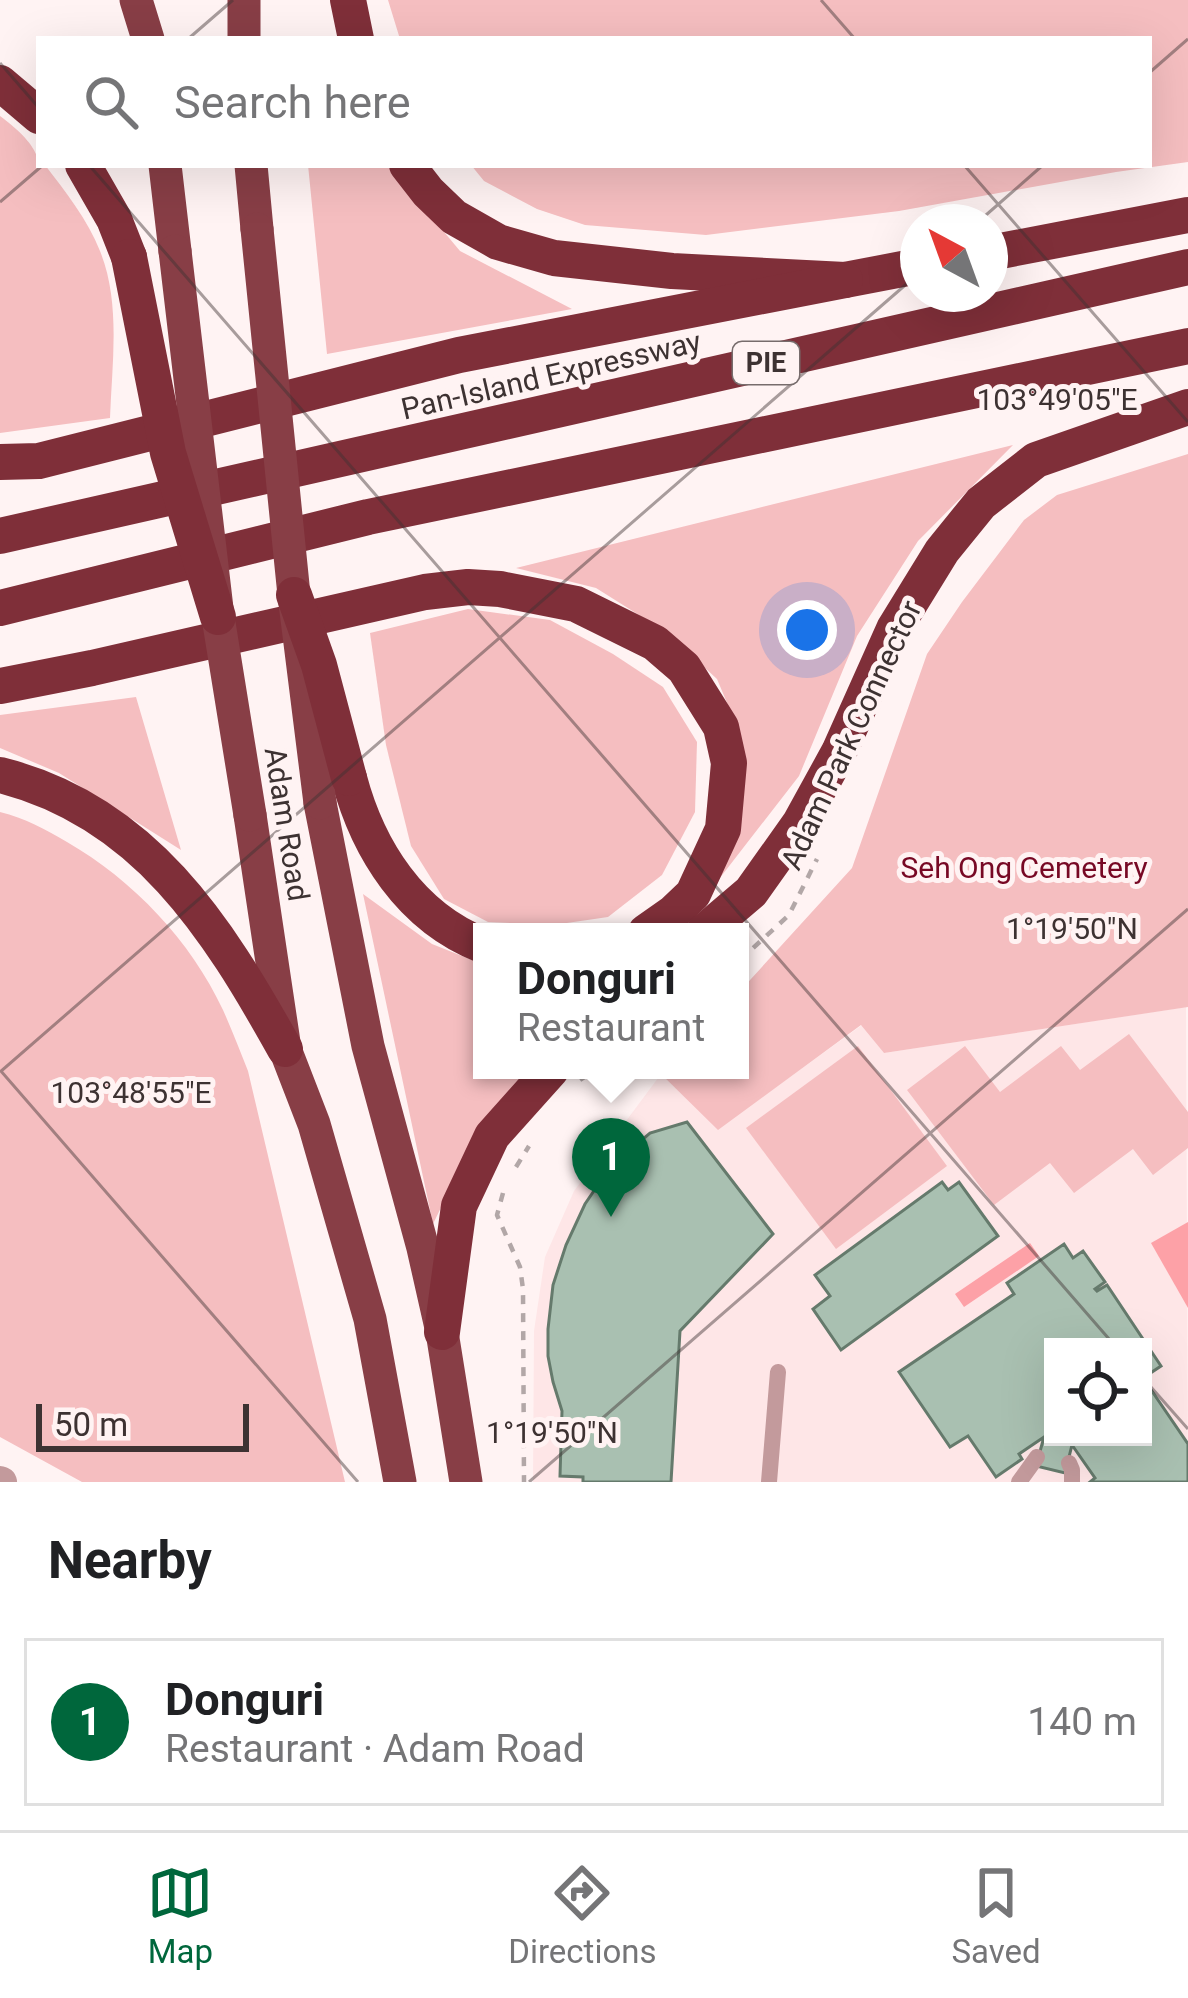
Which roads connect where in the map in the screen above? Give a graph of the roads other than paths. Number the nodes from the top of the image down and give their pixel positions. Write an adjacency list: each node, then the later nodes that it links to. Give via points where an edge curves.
1 (136, 0): 5 (highway)
2 (155, 0): 6 (highway)
3 (244, 0): 7 (highway)
4 (348, 0): 8 (highway)
5 (150, 36)
6 (151, 36)
7 (244, 36)
8 (355, 36)
9 (0, 82): 10 (highway)
10 (36, 113)
11 (85, 168): 26 (highway, bridge, via 129,257 168,453)
12 (165, 168): 26 (highway, Adam Road, bridge)
13 (251, 168): 24 (highway, Adam Road, bridge)
14 (409, 168): 19 (highway, via 454,217 498,242 554,258)
15 (1188, 215): 16 (highway)
16 (1008, 250)
17 (1188, 268): 23 (highway, Pan-Island Expressway / PIE)
18 (900, 269): 19 (highway)
19 (845, 280): 22 (highway, via 459,355 38,461)
20 (1188, 346): 25 (highway, PIE, via 368,518)
21 (1188, 407): 30 (highway, via 1036,460 981,503 894,629 800,823 751,892)
22 (0, 461)
23 (0, 536)
24 (294, 596): 31 (highway, bridge, via 378,850 406,893 443,927); 34 (highway, Adam Road, bridge, via 320,803 368,1046)
25 (0, 608)
26 (218, 617): 32 (highway, Adam Road, bridge)
27 (0, 686): 29 (highway, via 424,592 500,589 576,604 655,643 684,668 721,727 729,763 723,829 693,894)
28 (0, 775): 32 (highway, via 79,805 155,862 240,970)
29 (659, 923)
30 (715, 923)
31 (473, 940)
32 (285, 1049): 38 (highway, Adam Road, via 370,1319)
33 (561, 1079): 34 (highway, via 492,1136 459,1206)
34 (442, 1332): 39 (highway, Adam Road)
35 (778, 1372): 40 (lane)
36 (1037, 1457): 41 (lane)
37 (1069, 1462): 42 (lane)
38 (400, 1482)
39 (466, 1482)
40 (769, 1482)
41 (1019, 1482)
42 (1072, 1482)

